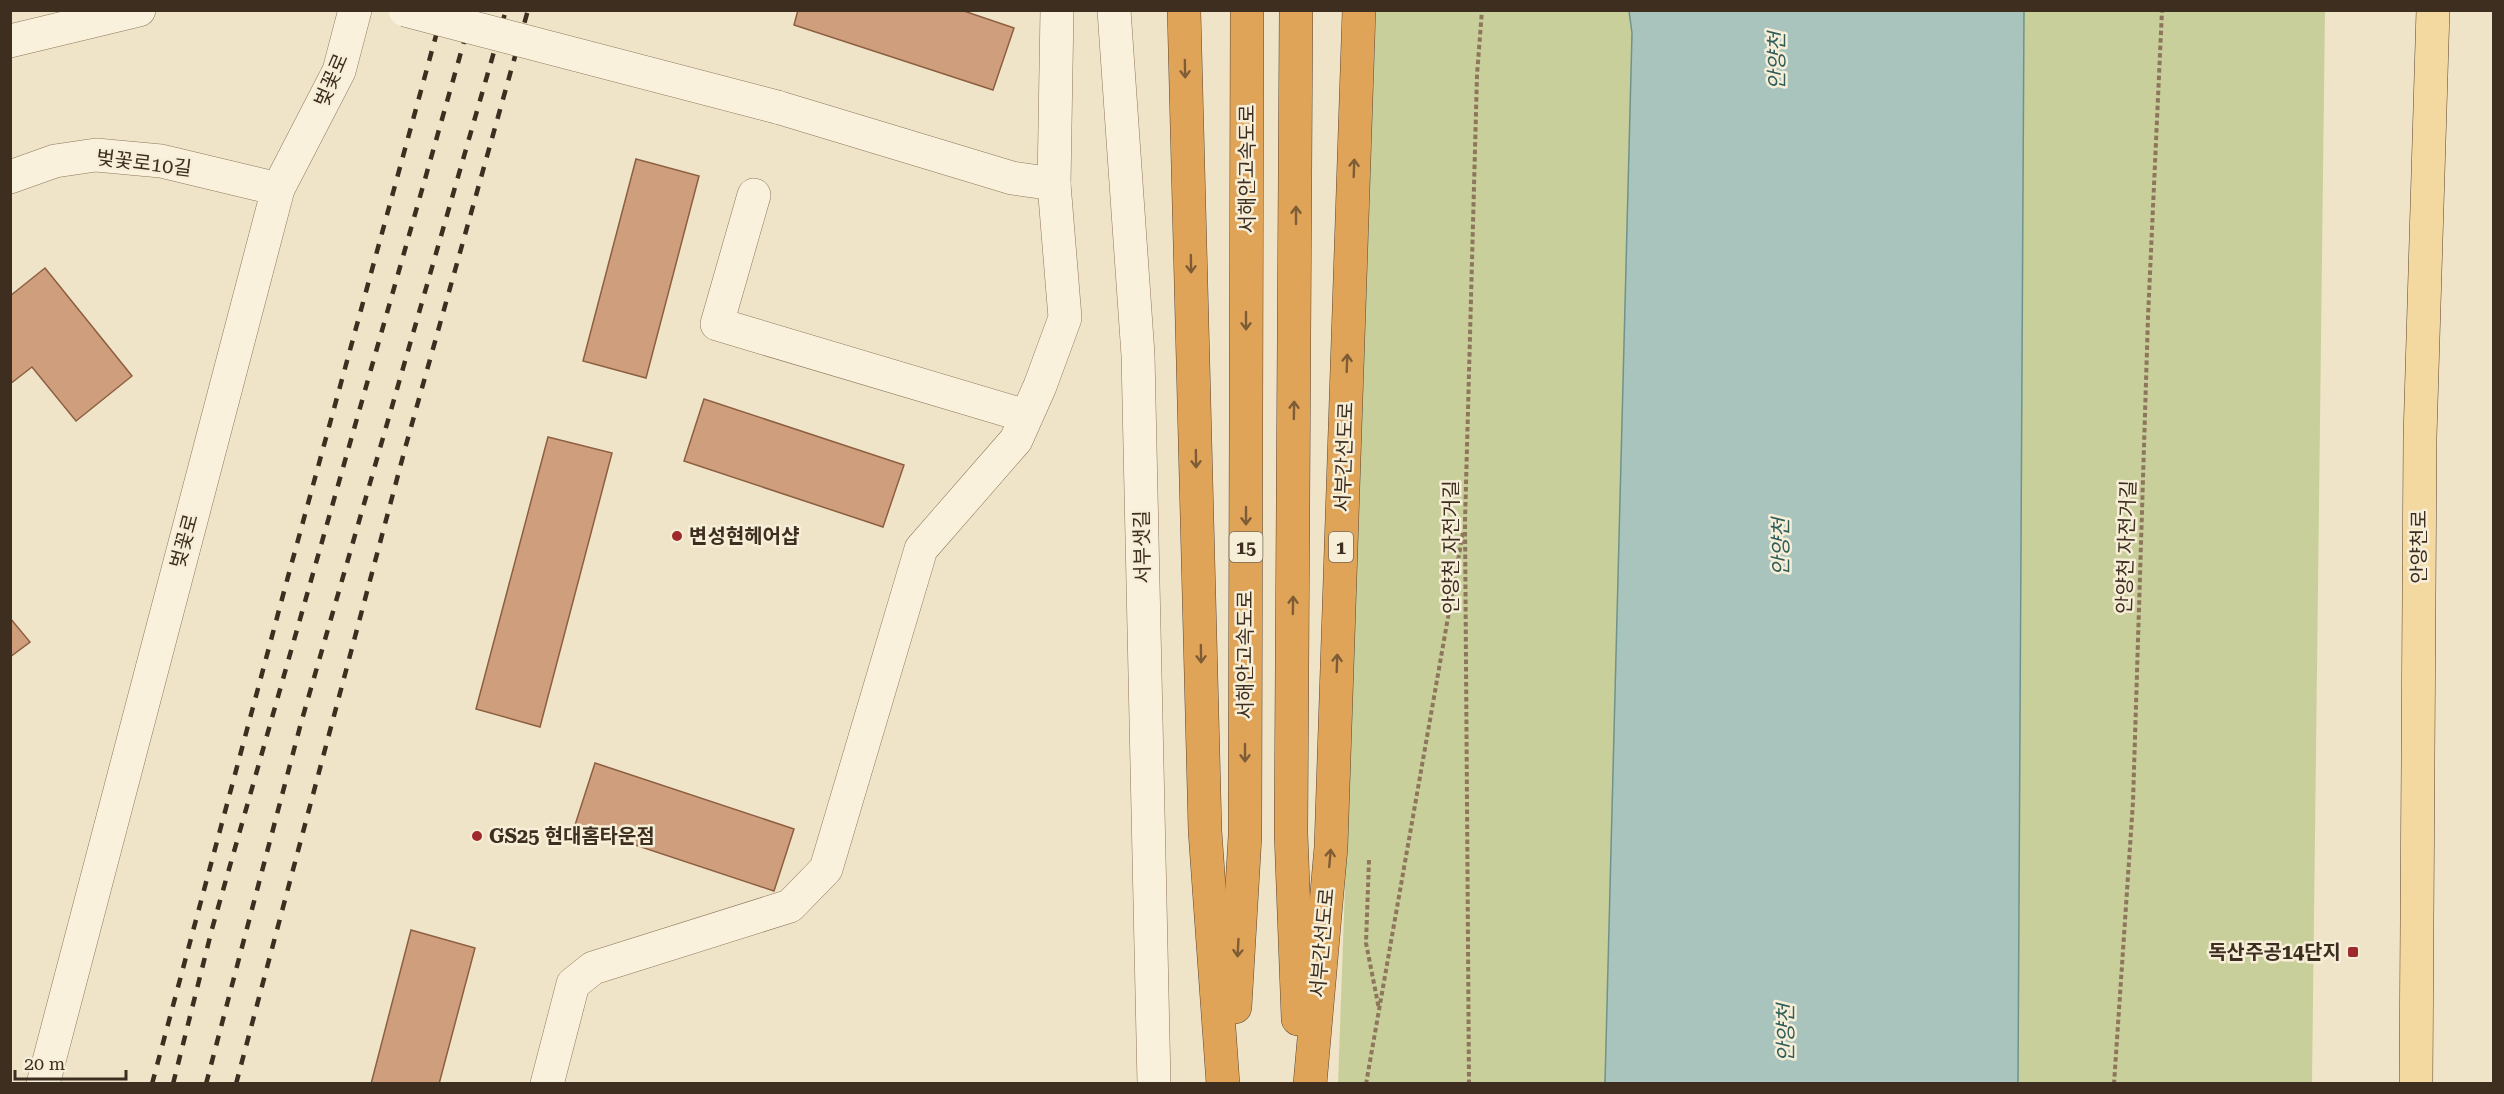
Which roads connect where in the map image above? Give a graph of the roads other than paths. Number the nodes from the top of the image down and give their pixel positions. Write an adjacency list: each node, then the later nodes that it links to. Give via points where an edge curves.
1 (139, 10): 11 (street)
2 (355, 10): 14 (street, 벚꽃로, via 339,71)
3 (405, 10): 13 (street, bridge, via 777,107 1012,178)
4 (1057, 10): 13 (street)
5 (1114, 10): 19 (street, 서부샛길, via 1138,355)
6 (1184, 10): 20 (highway, one-way to 20, via 1205,831)
7 (1247, 10): 21 (highway, 서해안고속도로 / 15, one-way to 21, via 1245,836)
8 (1296, 10): 22 (highway, one-way to 8, via 1291,833)
9 (1359, 10): 23 (highway, 서부간선도로 / 1, one-way to 9, via 1331,848)
10 (2433, 10): 24 (main road, 안양천로, via 2420,437)
11 (10, 41)
12 (10, 177): 14 (street, 벚꽃로10길, via 56,161 96,155 161,162)
13 (1054, 184): 16 (street, via 1065,318)
14 (278, 189): 17 (street, 벚꽃로)
15 (754, 195): 16 (street, via 717,324)
16 (1026, 416): 18 (street, via 1016,440 921,549 825,869 790,906 593,968 573,984)
17 (43, 1083)
18 (547, 1083)
19 (1154, 1083)
20 (1223, 1083)
21 (1231, 1083)
22 (1301, 1083)
23 (1310, 1083)
24 (2416, 1083)

